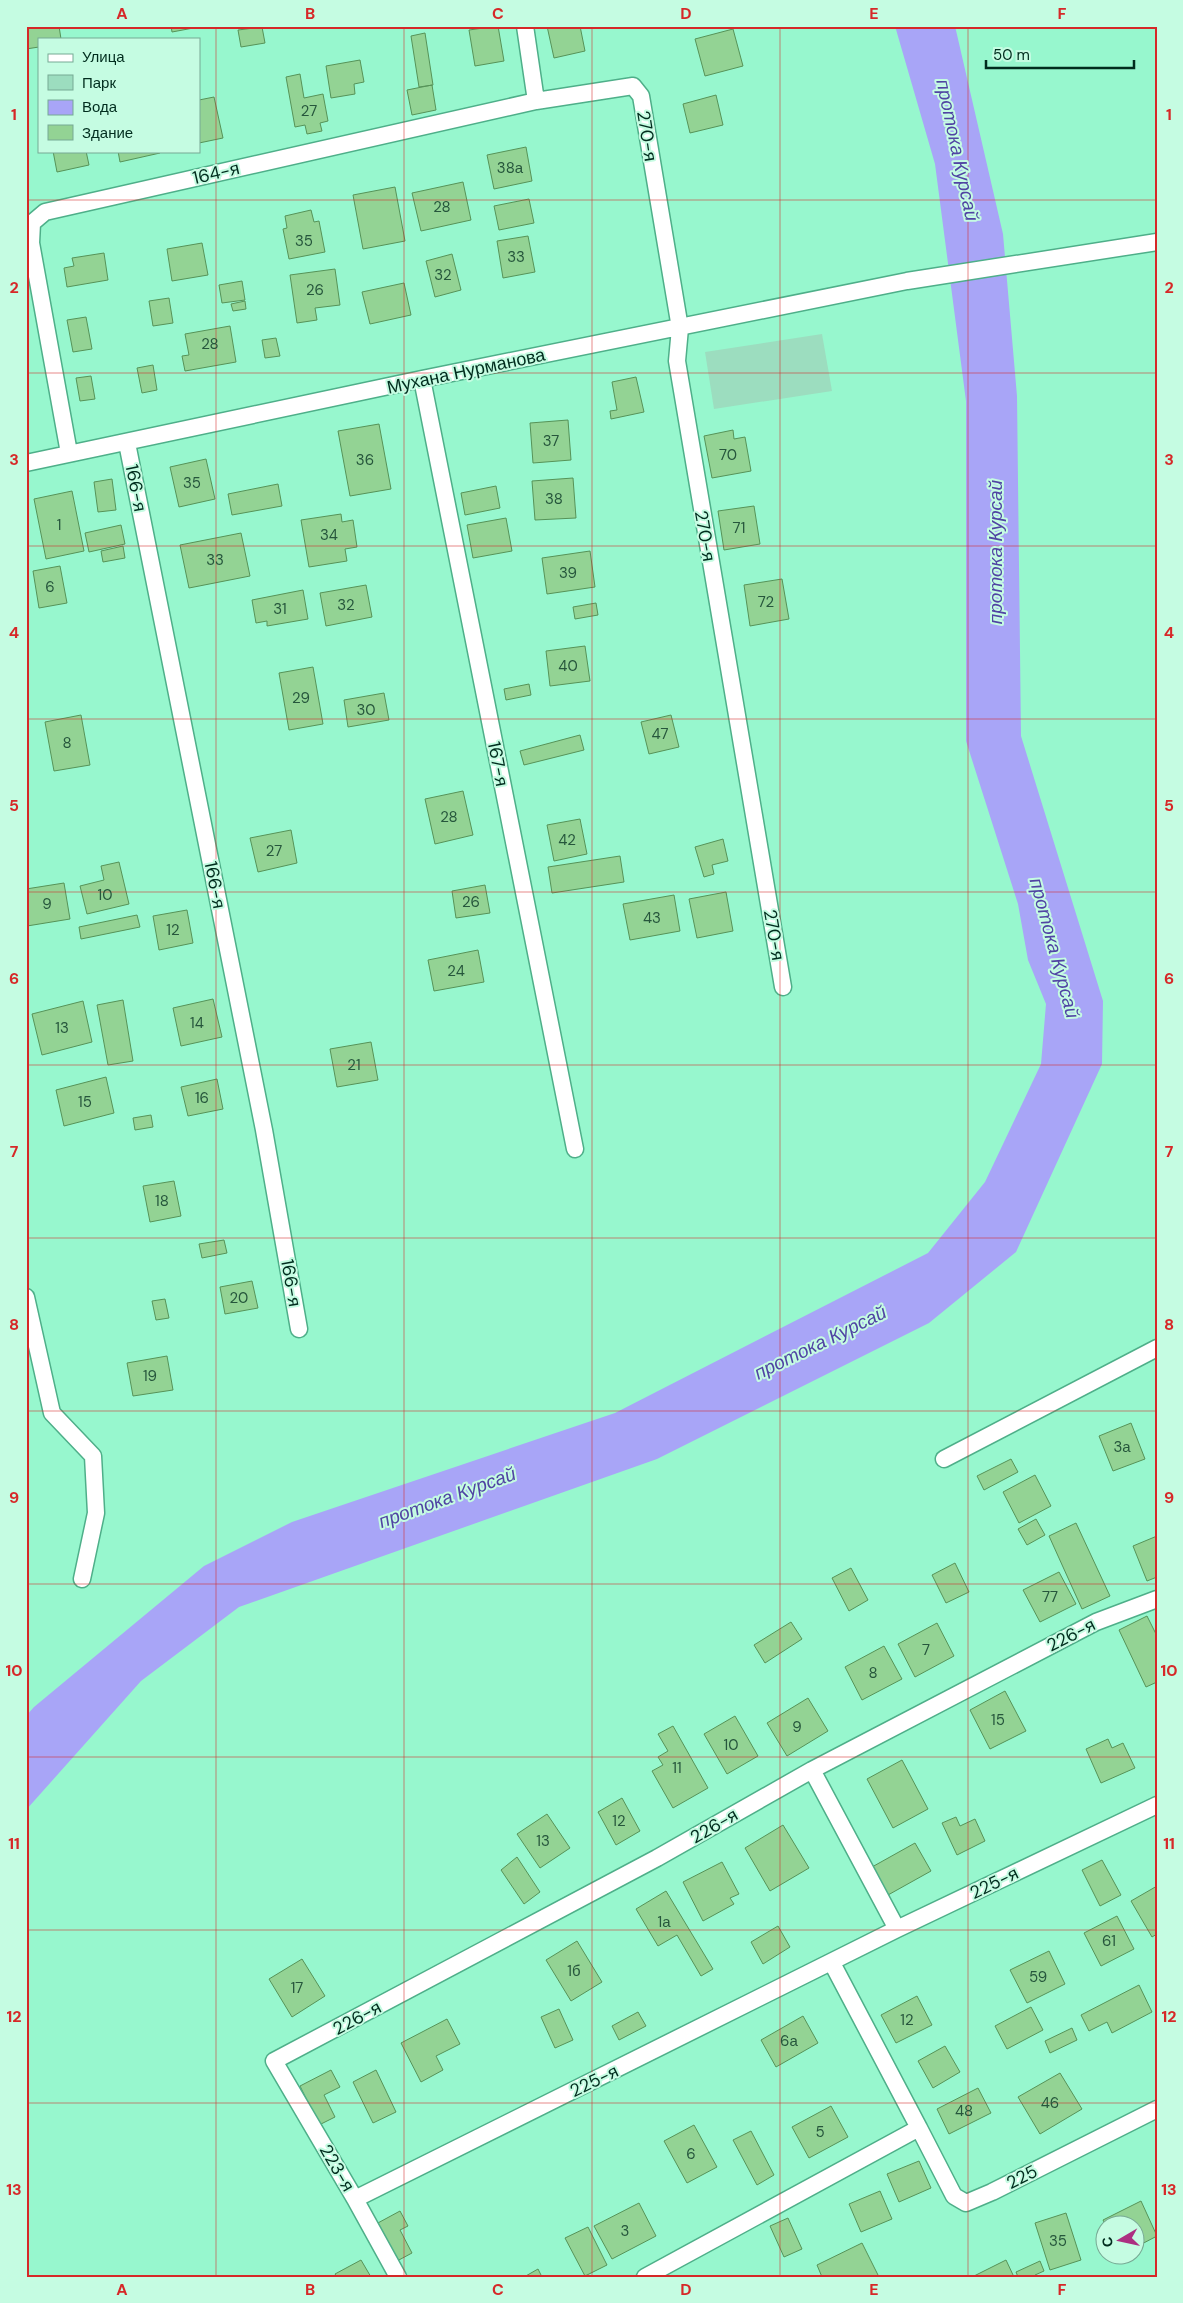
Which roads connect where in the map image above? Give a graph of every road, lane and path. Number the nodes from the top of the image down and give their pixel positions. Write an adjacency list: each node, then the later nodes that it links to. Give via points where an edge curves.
1 (525, 26): 3 (street)
2 (634, 86): 3 (street, 164-я); 5 (street, 270-я, via 641,96)
3 (536, 102): 8 (street, 164-я, via 45,212 32,223 31,243)
4 (1152, 242): 5 (street, Мухана Нурманова, via 907,282)
5 (680, 328): 6 (street, Мухана Нурманова); 10 (street, 270-я, via 677,361)
6 (422, 379): 7 (street, Мухана Нурманова); 11 (street, 167-я)
7 (127, 443): 8 (street, Мухана Нурманова); 13 (street, 166-я, via 262,1120)
8 (70, 453): 9 (street, Мухана Нурманова)
9 (26, 463)
10 (783, 987)
11 (576, 1149)
12 (26, 1297): 16 (street, via 52,1413 93,1456 96,1513)
13 (299, 1329)
14 (1157, 1348): 15 (street)
15 (944, 1459)
16 (82, 1579)
17 (1157, 1599): 18 (street, 226-я, via 1096,1622)
18 (812, 1770): 20 (street); 22 (street, 226-я, via 657,1858)
19 (1157, 1805): 20 (street, 225-я)
20 (897, 1929): 21 (street, 225-я)
21 (832, 1963): 24 (street); 25 (street, 225-я)
22 (274, 2061): 25 (street, 223-я)
23 (1157, 2109): 24 (street, 225, via 966,2203 954,2196)
24 (919, 2128): 27 (street)
25 (355, 2199): 26 (street, 223-я)
26 (398, 2277)
27 (645, 2277)

